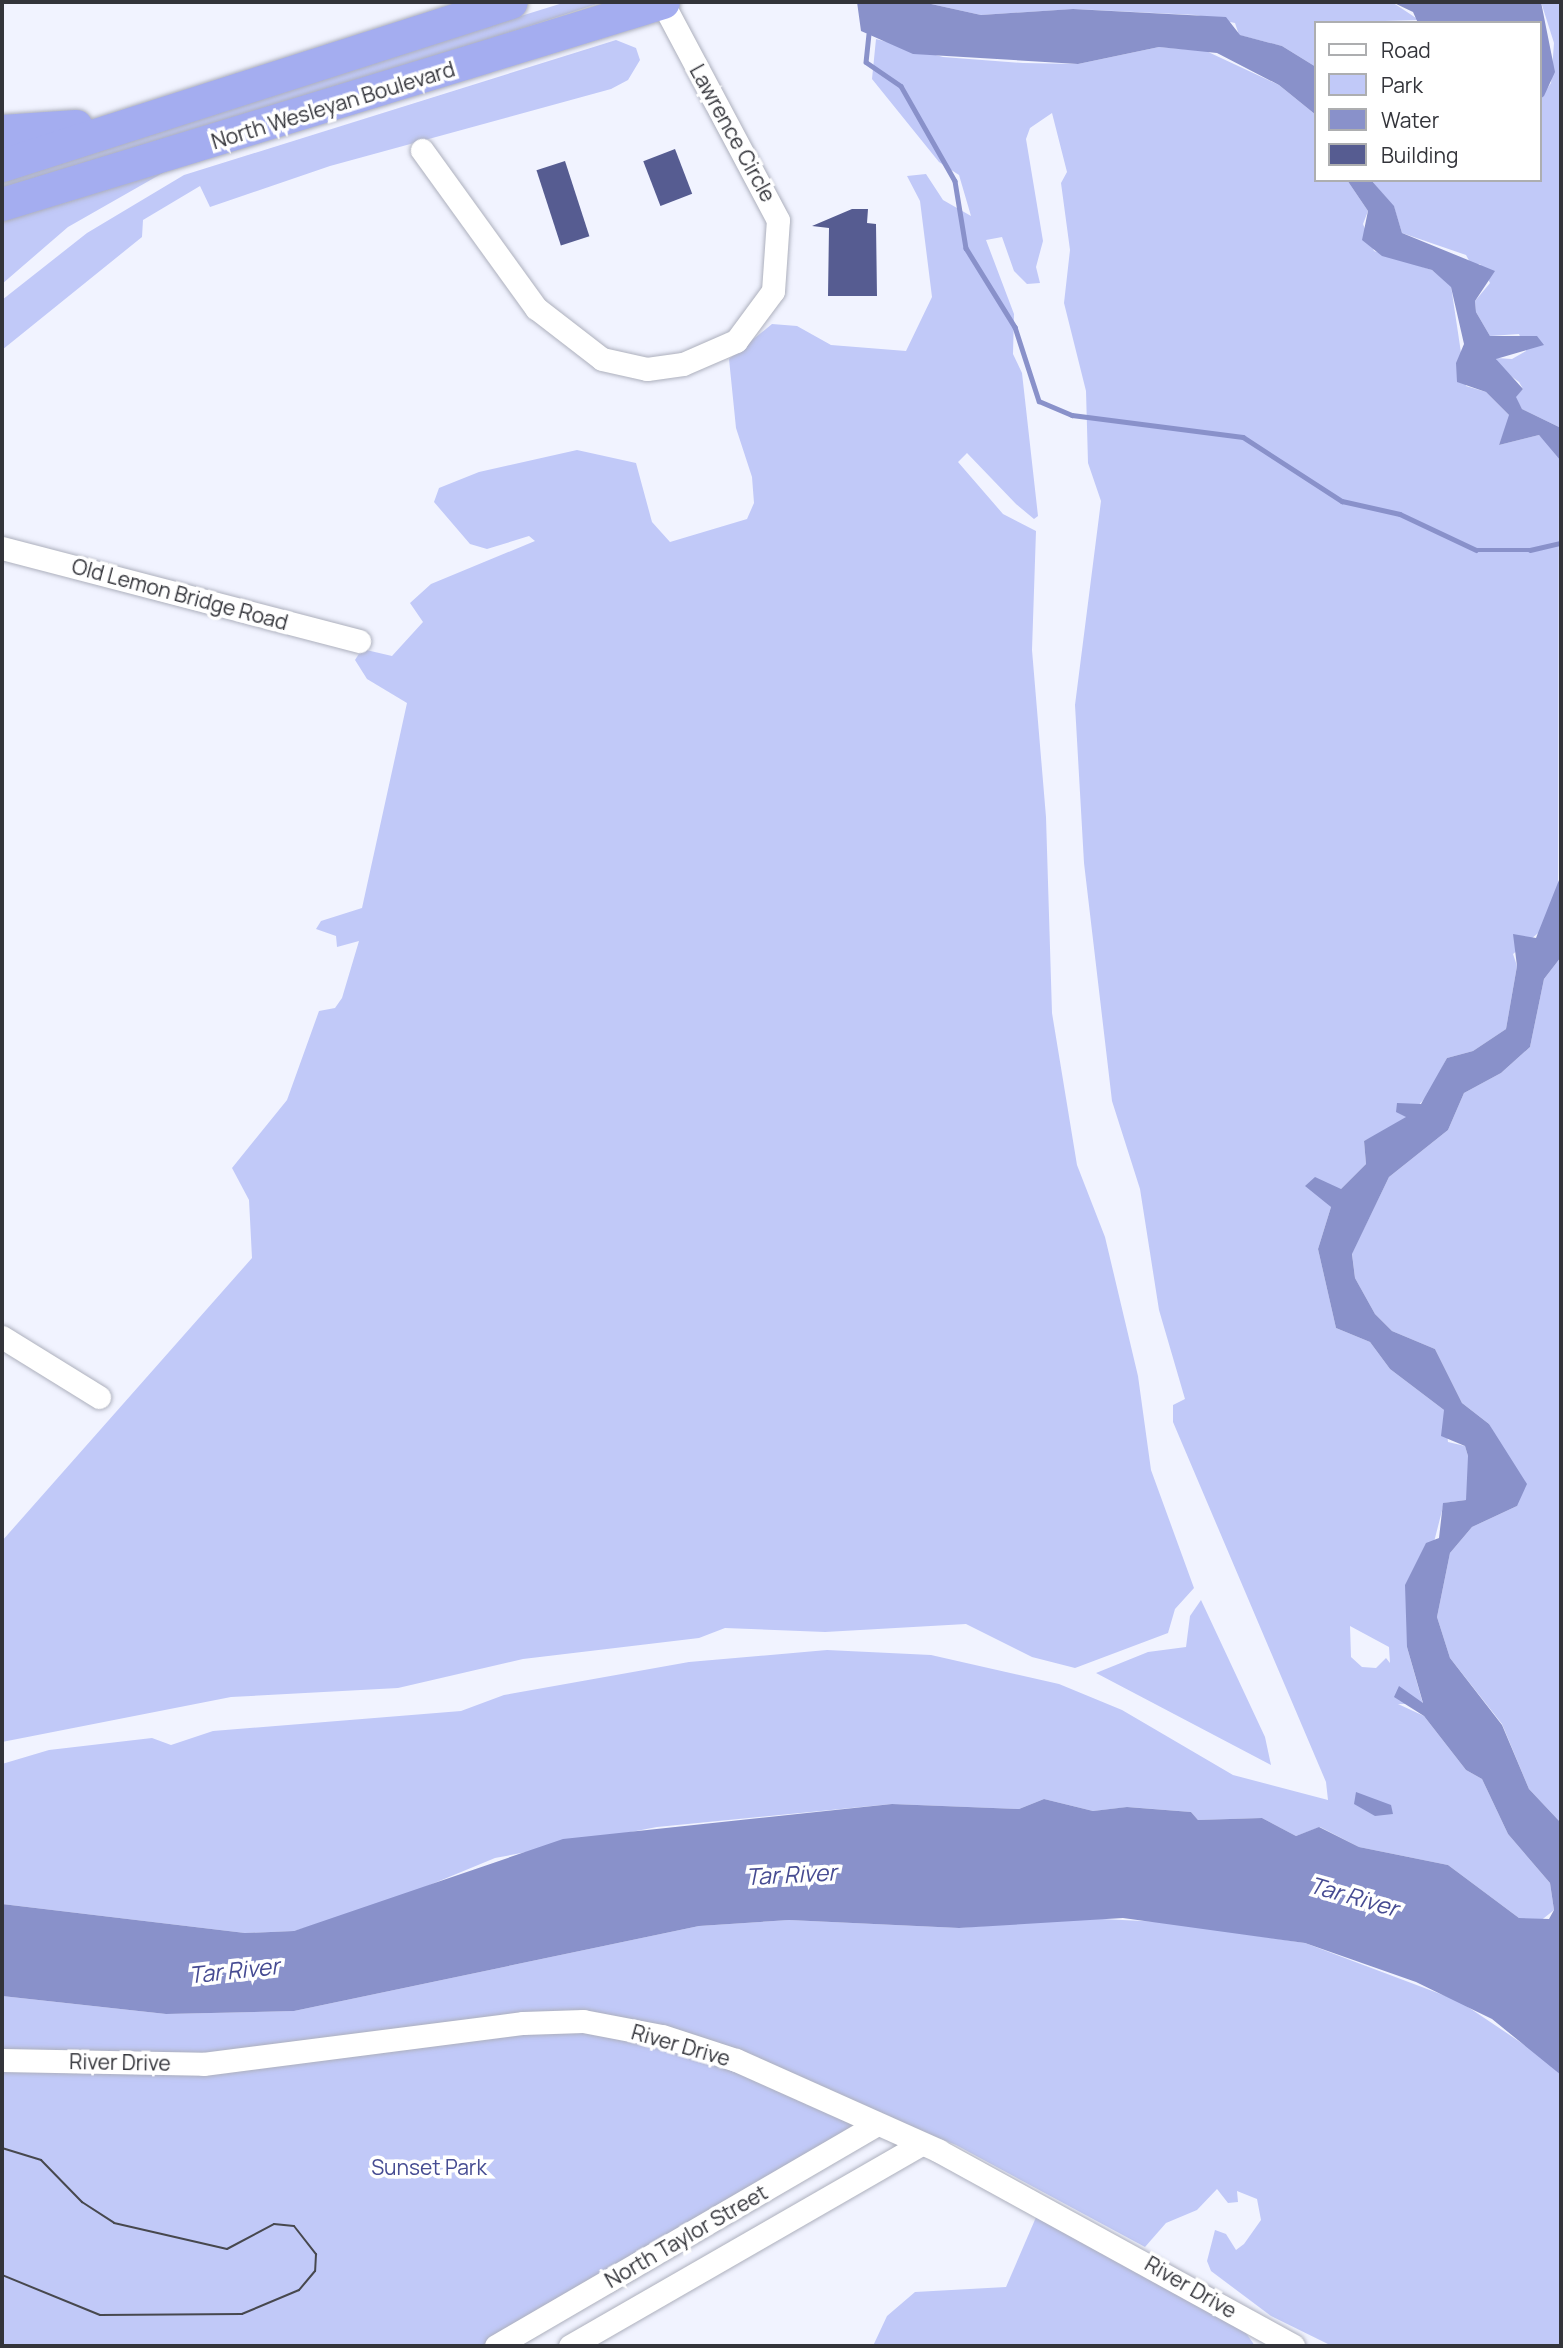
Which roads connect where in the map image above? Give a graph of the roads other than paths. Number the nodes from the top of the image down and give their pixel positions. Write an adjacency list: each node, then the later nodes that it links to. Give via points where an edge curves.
1 (511, 2): 3 (highway, North Wesleyan Boulevard)
2 (662, 2): 5 (street, Lawrence Circle, via 778,220 773,291 736,341 683,364 647,369 602,359 536,308); 7 (highway, North Wesleyan Boulevard)
3 (176, 110): 4 (highway); 6 (highway, North Wesleyan Boulevard)
4 (2, 131)
5 (422, 150)
6 (2, 165)
7 (2, 204)
8 (2, 548): 9 (street, Old Lemon Bridge Road)
9 (359, 641)
10 (2, 1337): 11 (street)
11 (99, 1397)
12 (2, 2060): 13 (street, River Drive, via 203,2064 469,2027 583,2021 663,2036 736,2060)
13 (876, 2125): 14 (street, River Drive); 16 (street, North Taylor Street)
14 (921, 2144): 15 (street, River Drive, via 1153,2264); 17 (street)
15 (1284, 2344)
16 (496, 2346)
17 (570, 2346)

